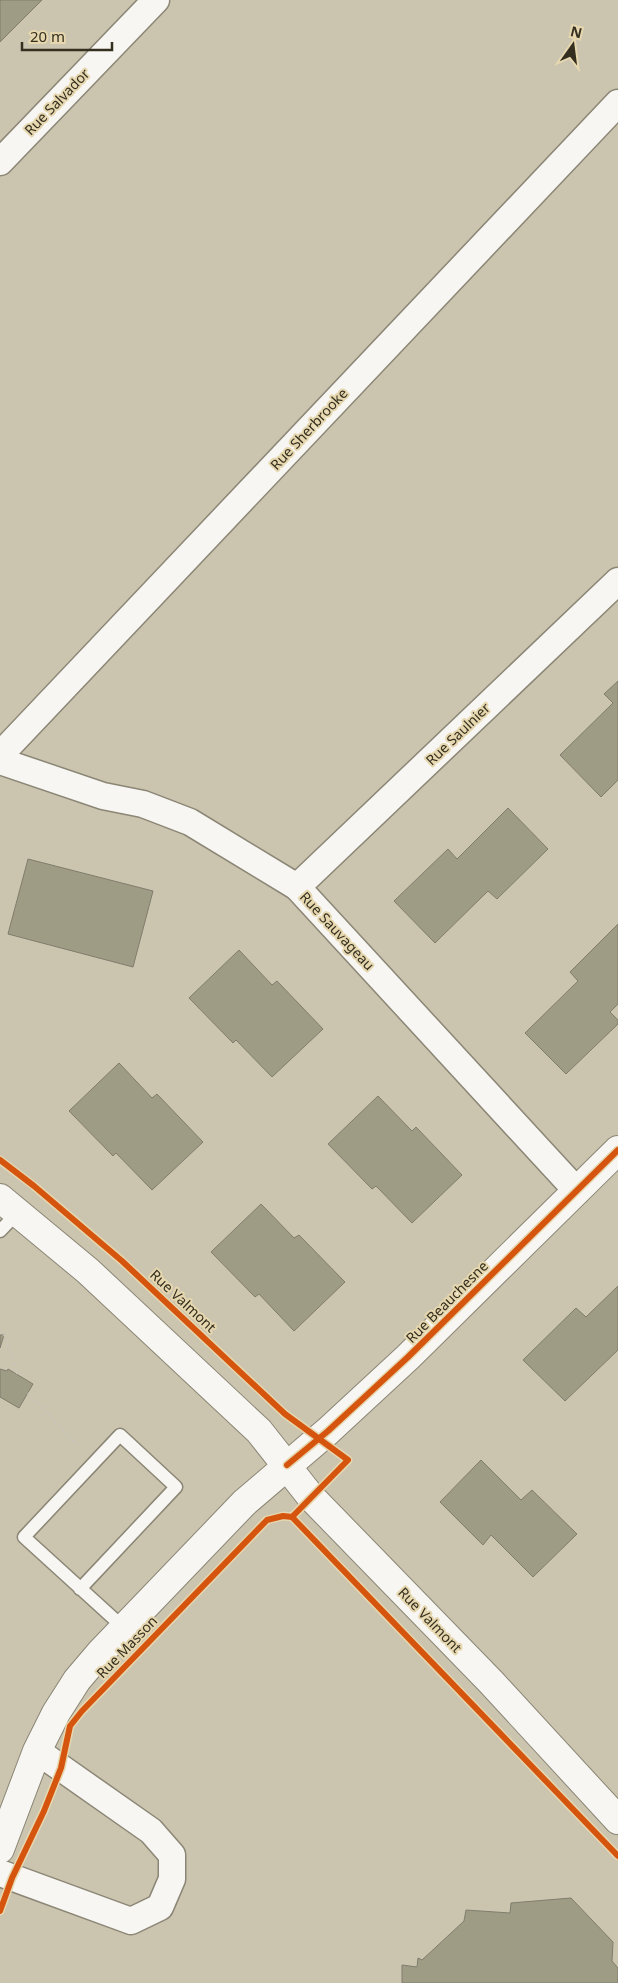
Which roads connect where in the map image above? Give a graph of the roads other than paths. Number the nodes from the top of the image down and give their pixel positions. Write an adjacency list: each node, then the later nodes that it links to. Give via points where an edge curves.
1 (156, 0): 3 (street, Rue Salvador)
2 (618, 103): 5 (street, Rue Sherbrooke)
3 (0, 162)
4 (618, 581): 7 (street, Rue Saulnier)
5 (0, 755)
6 (0, 762): 7 (street, Rue Sauvageau, via 176,816 228,844)
7 (297, 888): 9 (street, Rue Sauvageau)
8 (618, 1150): 9 (street, Rue Beauchesne)
9 (577, 1191): 11 (street, Rue Beauchesne, via 408,1357)
10 (6, 1214): 11 (street, Rue Valmont, via 88,1271 259,1431)
11 (287, 1465): 13 (street, Rue Masson, via 244,1503); 15 (street, Rue Valmont, via 311,1497 491,1682)
12 (80, 1588): 12 (lane, via 24,1537 120,1434 176,1487); 13 (lane)
13 (124, 1628): 14 (street, Rue Masson, via 77,1680)
14 (37, 1751): 16 (street, Rue Masson); 17 (street, via 150,1831 172,1855 172,1879 160,1907 131,1921)
15 (618, 1820)
16 (0, 1849)
17 (0, 1873)

